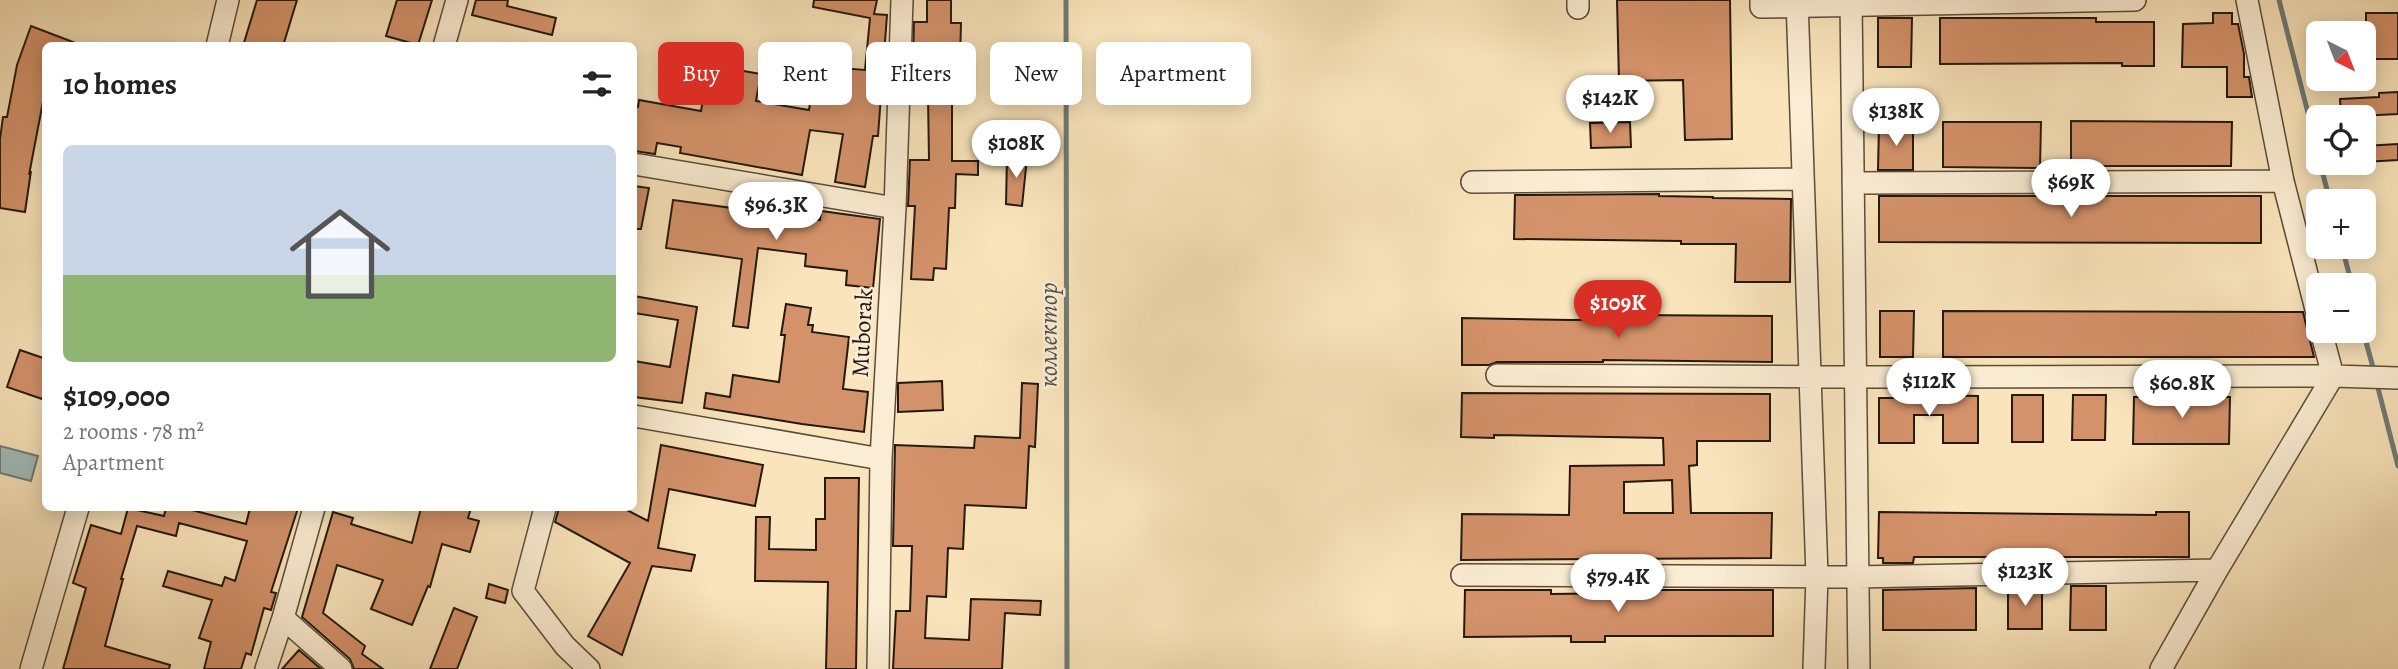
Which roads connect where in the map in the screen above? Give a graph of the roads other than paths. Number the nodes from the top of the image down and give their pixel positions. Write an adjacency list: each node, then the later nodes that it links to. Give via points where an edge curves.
1 (228, 0): 9 (street)
2 (457, 0): 10 (street)
3 (902, 0): 16 (street, Muborak)
4 (1761, 0): 7 (street, via 1761,8)
5 (2135, 0): 8 (street)
6 (2247, 0): 13 (street)
7 (1797, 4): 8 (street); 12 (street)
8 (1851, 4): 15 (street)
9 (217, 42)
10 (445, 42)
11 (637, 165): 16 (street)
12 (1801, 179): 14 (street); 20 (street)
13 (2283, 181): 15 (street); 17 (street)
14 (1472, 182)
15 (1853, 183): 22 (street)
16 (895, 208): 25 (street, Muborak)
17 (2307, 273)
18 (2324, 343): 21 (street)
19 (1497, 375): 20 (street)
20 (1809, 376): 22 (street); 31 (street)
21 (2333, 376): 22 (street); 23 (street); 29 (street)
22 (1855, 377): 32 (street)
23 (2392, 378)
24 (637, 417): 25 (street)
25 (881, 460): 38 (street, Muborak)
26 (77, 511): 34 (street)
27 (313, 511): 33 (street)
28 (544, 511): 37 (street, via 523,590 565,646)
29 (2217, 570): 32 (street); 41 (street)
30 (1462, 575): 31 (street)
31 (1817, 576): 32 (street); 39 (street)
32 (1857, 578): 40 (street)
33 (283, 618): 35 (street); 36 (street)
34 (31, 669)
35 (266, 669)
36 (341, 669)
37 (589, 669)
38 (878, 669)
39 (1815, 669)
40 (1859, 669)
41 (2161, 669)

